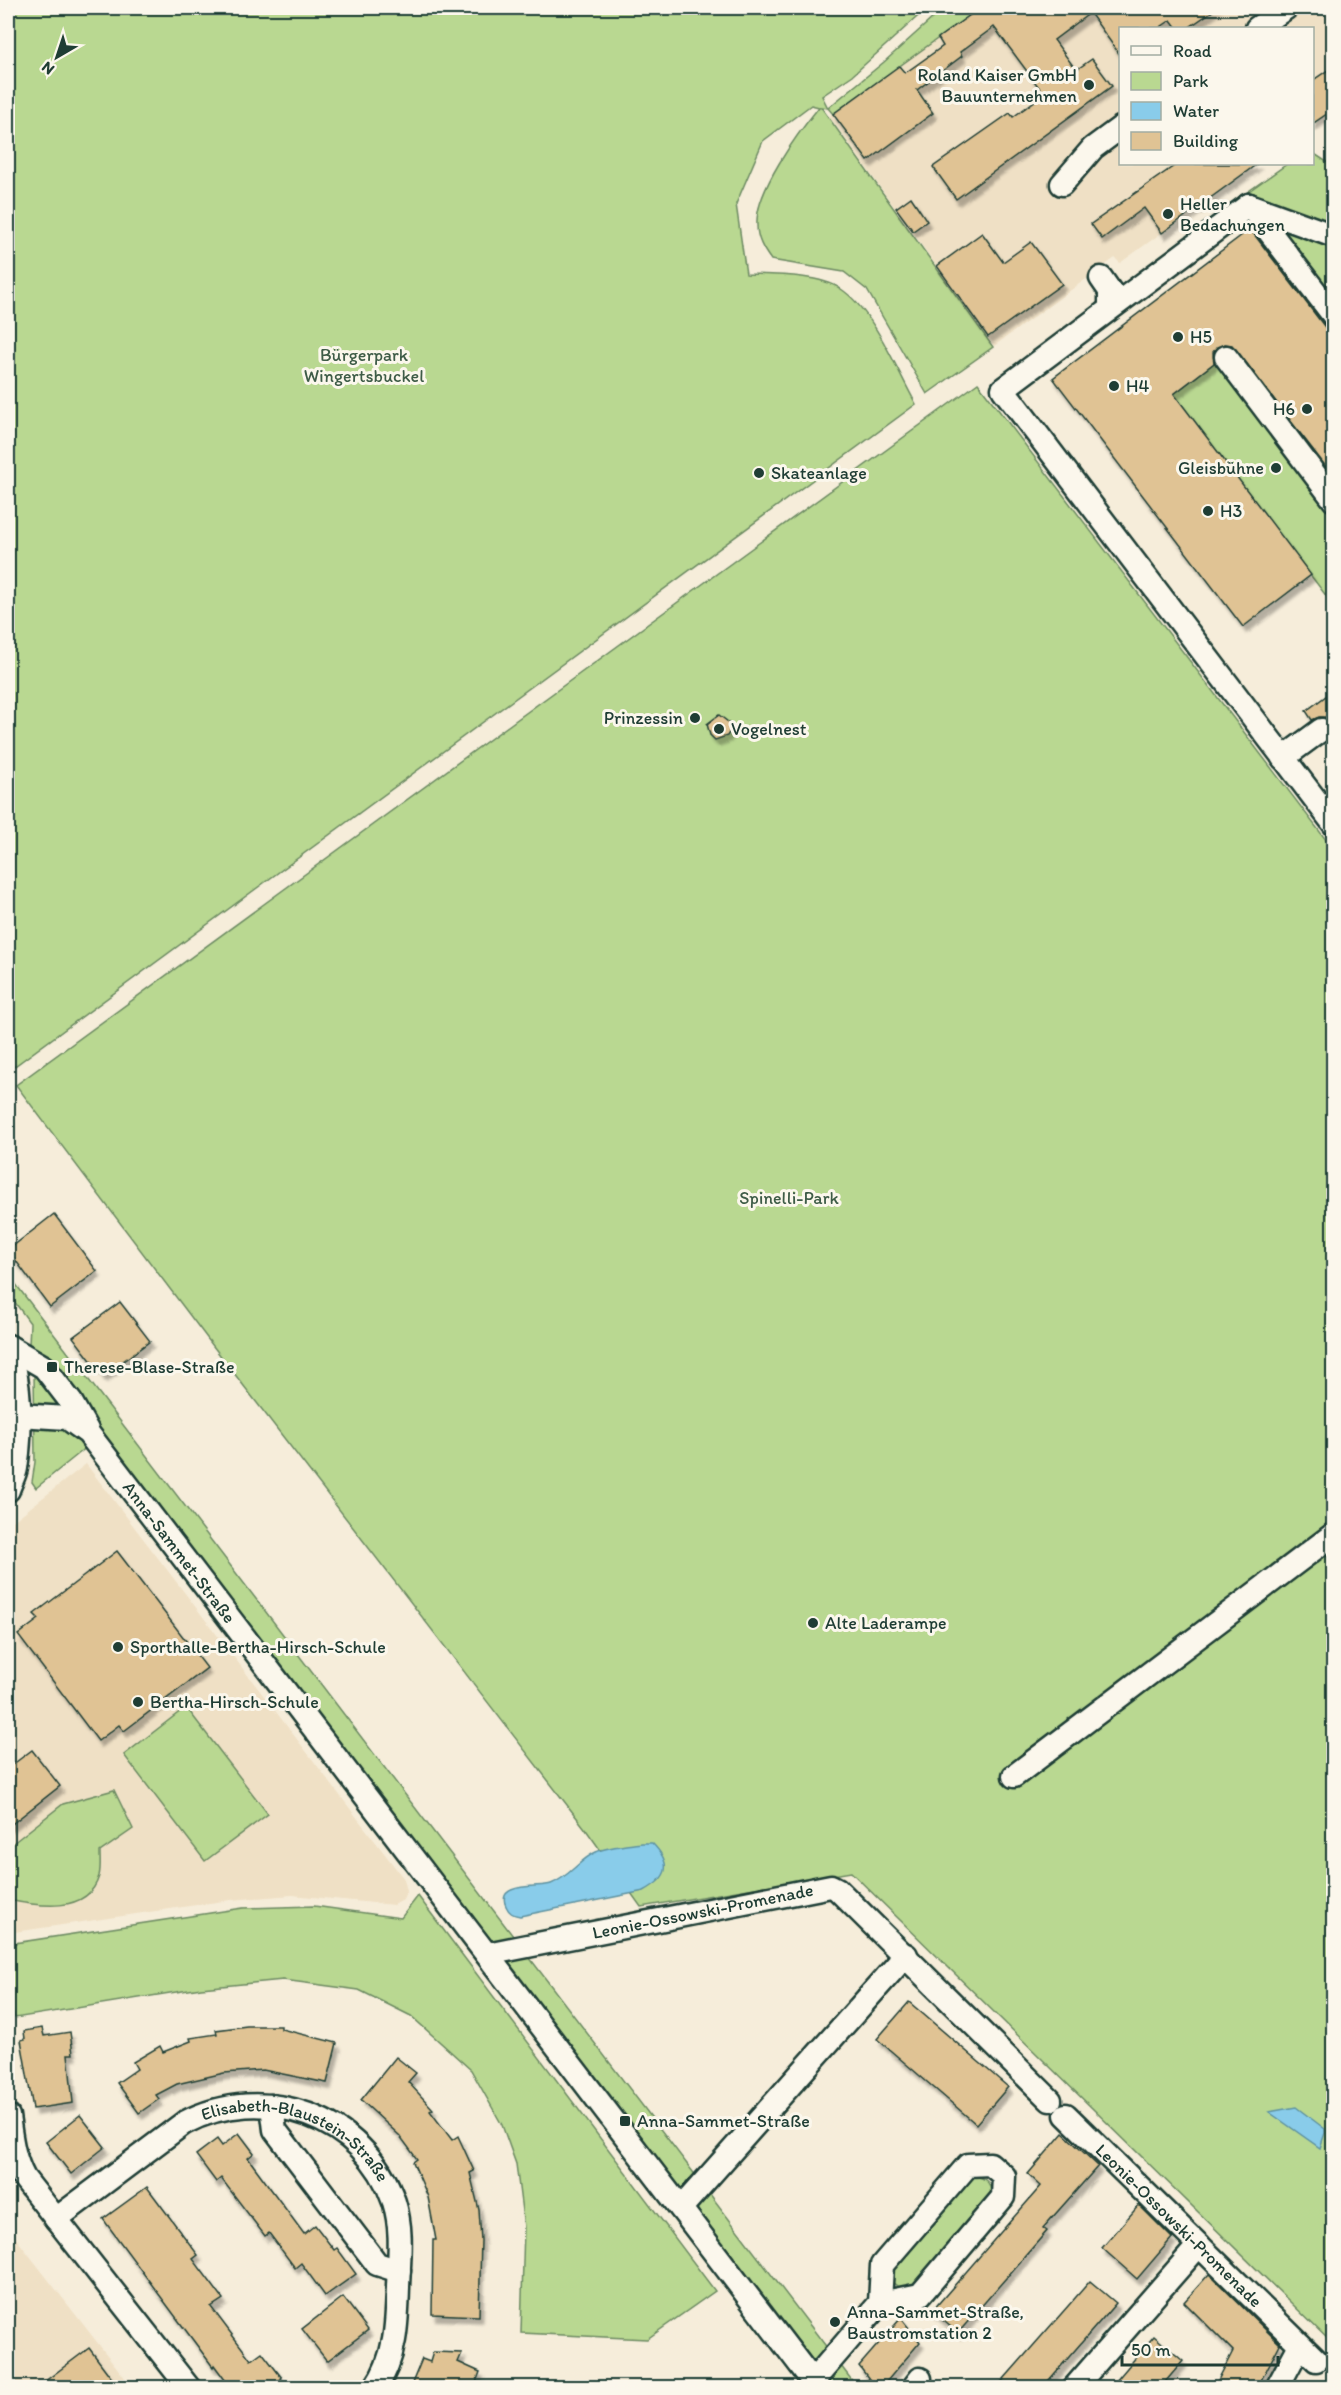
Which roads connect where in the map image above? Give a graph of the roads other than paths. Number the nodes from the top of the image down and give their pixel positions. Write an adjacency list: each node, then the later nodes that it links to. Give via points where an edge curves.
1 (1286, 8): 2 (street)
2 (1258, 27)
3 (1119, 129): 4 (street, via 1093,148)
4 (1062, 183)
5 (1249, 205): 6 (street); 8 (street); 9 (street)
6 (1334, 236)
7 (1101, 278): 8 (street, via 1110,291)
8 (1110, 308): 13 (street, via 1003,389)
9 (1334, 316)
10 (1226, 357): 11 (street)
11 (1334, 500)
12 (1321, 730): 13 (street)
13 (1283, 758): 14 (street)
14 (1334, 824)
15 (8, 1346): 16 (street, via 17,1373); 17 (street, via 44,1367)
16 (18, 1415): 17 (street, Anna-Sammet-Straße, via 67,1419); 18 (street, via 16,1470)
17 (88, 1433): 21 (street, Anna-Sammet-Straße)
18 (8, 1490)
19 (1334, 1534): 20 (street)
20 (1014, 1776)
21 (498, 1952): 22 (street, Leonie-Ossowski-Promenade, via 831,1886); 25 (street, Anna-Sammet-Straße)
22 (906, 1955): 25 (street); 27 (street, Leonie-Ossowski-Promenade)
23 (272, 2106): 26 (street, Elisabeth-Blaustein-Straße, via 229,2109 194,2118); 28 (street, via 274,2130 377,2264); 28 (street, Elisabeth-Blaustein-Straße, via 328,2122 348,2135 374,2161 398,2215)
24 (8, 2116): 26 (street, via 18,2166)
25 (681, 2208): 30 (street, Anna-Sammet-Straße)
26 (56, 2219): 31 (street)
27 (1199, 2245): 33 (street); 34 (street, Leonie-Ossowski-Promenade, via 1308,2353)
28 (399, 2271): 32 (street, Elisabeth-Blaustein-Straße, via 394,2345)
29 (880, 2303): 29 (street, via 920,2295 1004,2197 1004,2176 998,2170 990,2164 968,2165 882,2265); 30 (street)
30 (816, 2384)
31 (189, 2388)
32 (375, 2388)
33 (1074, 2388)
34 (1277, 2388)

